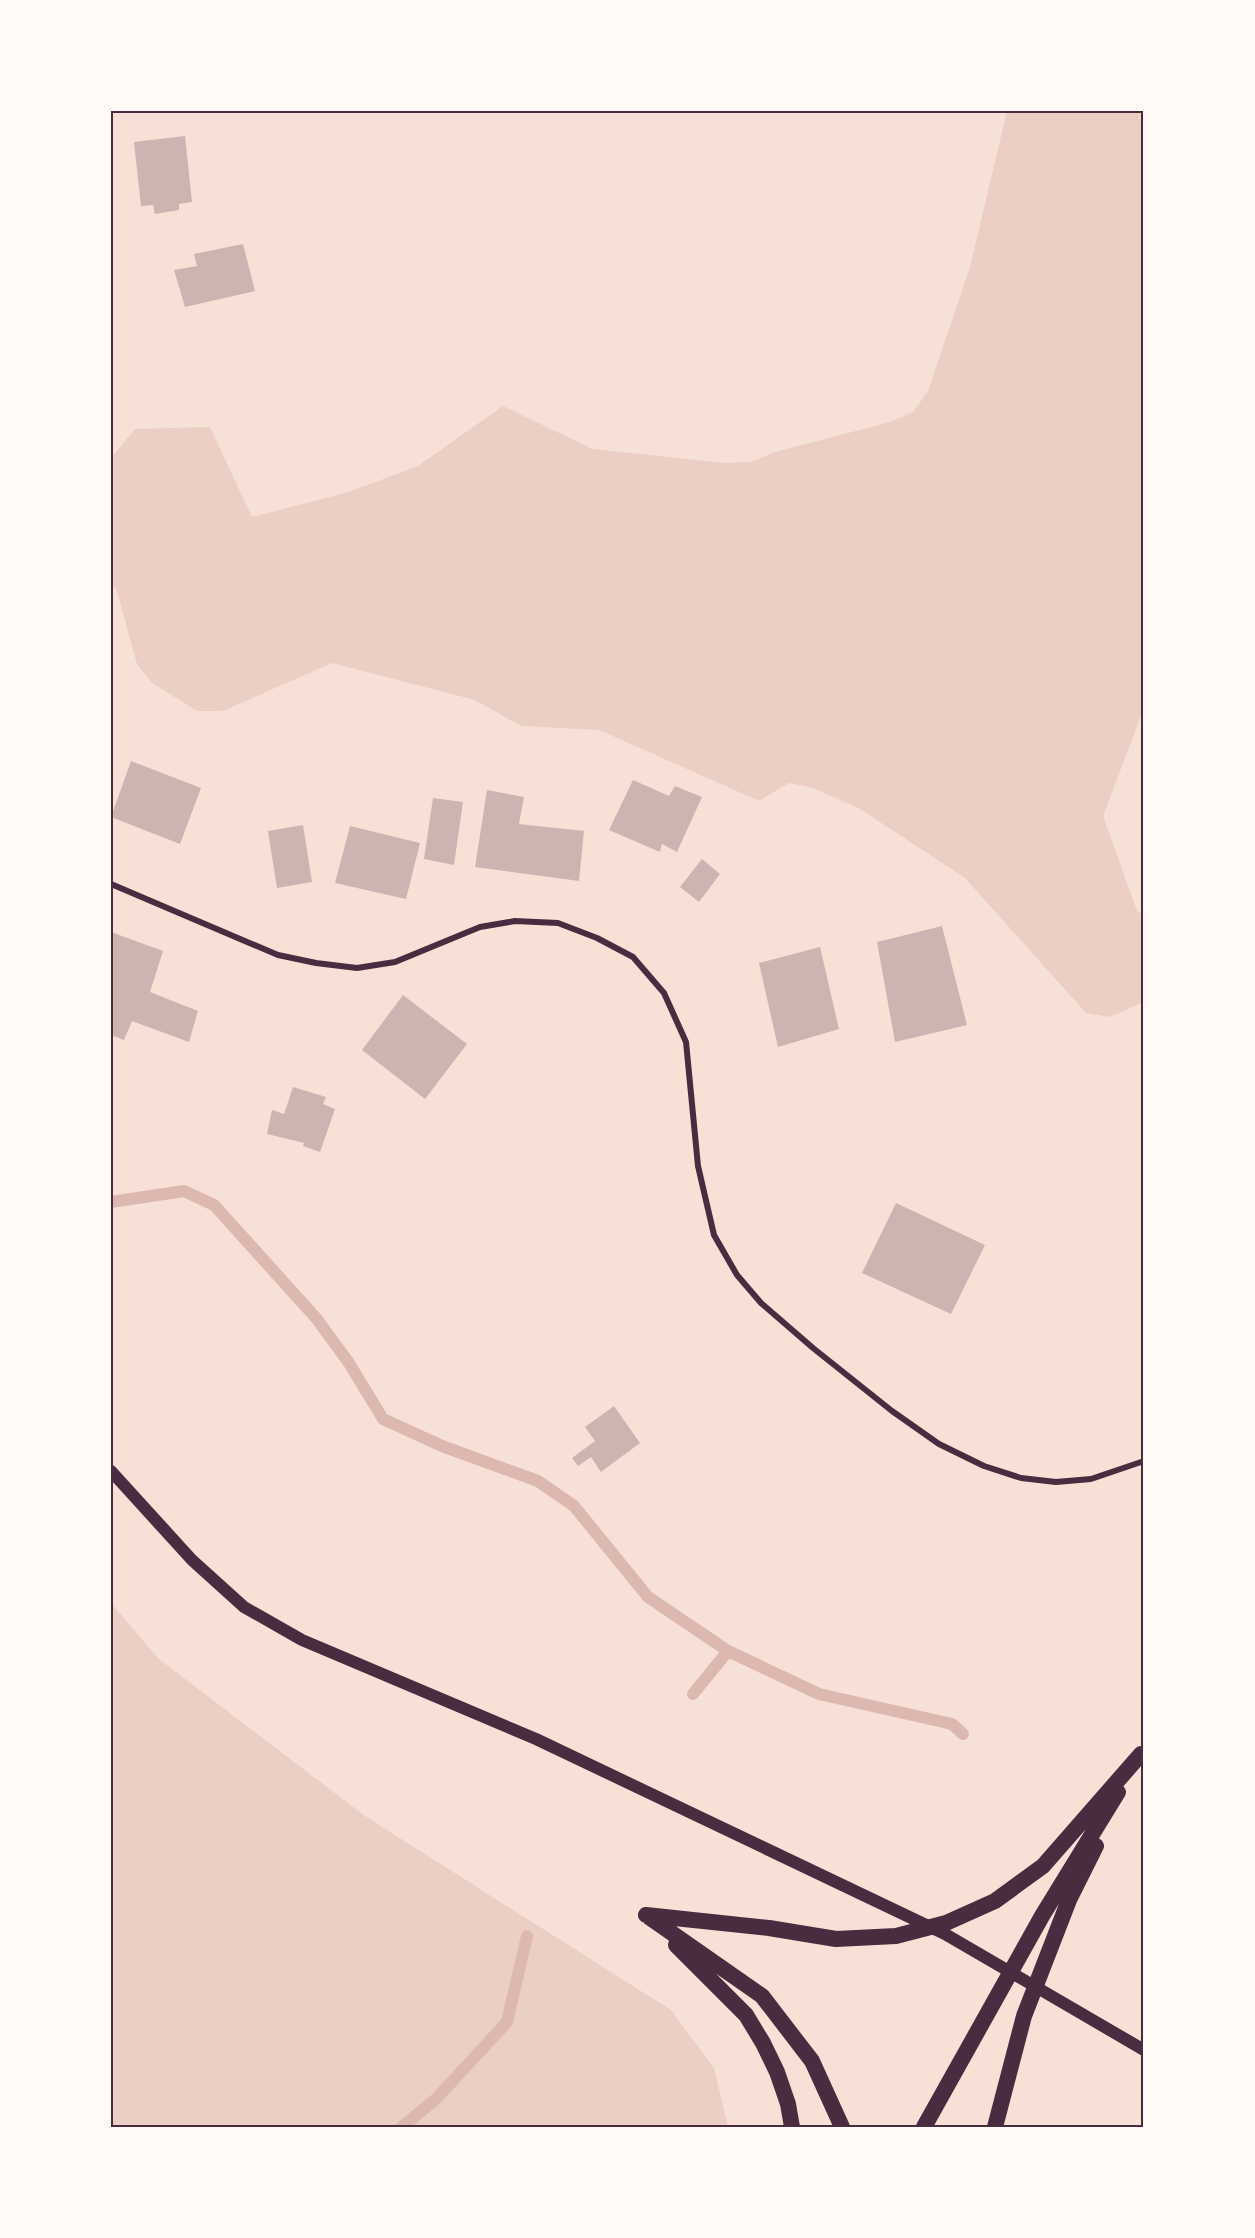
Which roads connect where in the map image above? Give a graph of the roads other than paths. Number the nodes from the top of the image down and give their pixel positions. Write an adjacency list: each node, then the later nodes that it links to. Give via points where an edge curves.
1 (111, 884): 2 (street, via 278,955 316,963 357,968 395,962 480,927 515,921 558,923 633,957 664,993 686,1042 698,1166 714,1235 737,1275 761,1303 892,1411 939,1443 984,1466 1021,1478 1056,1482 1091,1479)
2 (1144, 1461)
3 (111, 1471): 6 (main road, via 192,1560 244,1606 302,1640 536,1739 945,1934)
4 (1143, 1753): 5 (highway, via 1042,1866 995,1901 946,1923 896,1936 837,1939); 7 (highway, via 1042,1916); 10 (highway, via 1069,1900 1024,2016)
5 (646, 1915): 8 (highway, via 746,2015 777,2072); 9 (highway, via 762,1996 812,2061)
6 (1144, 2050)
7 (925, 2125)
8 (792, 2127)
9 (842, 2127)
10 (995, 2127)

